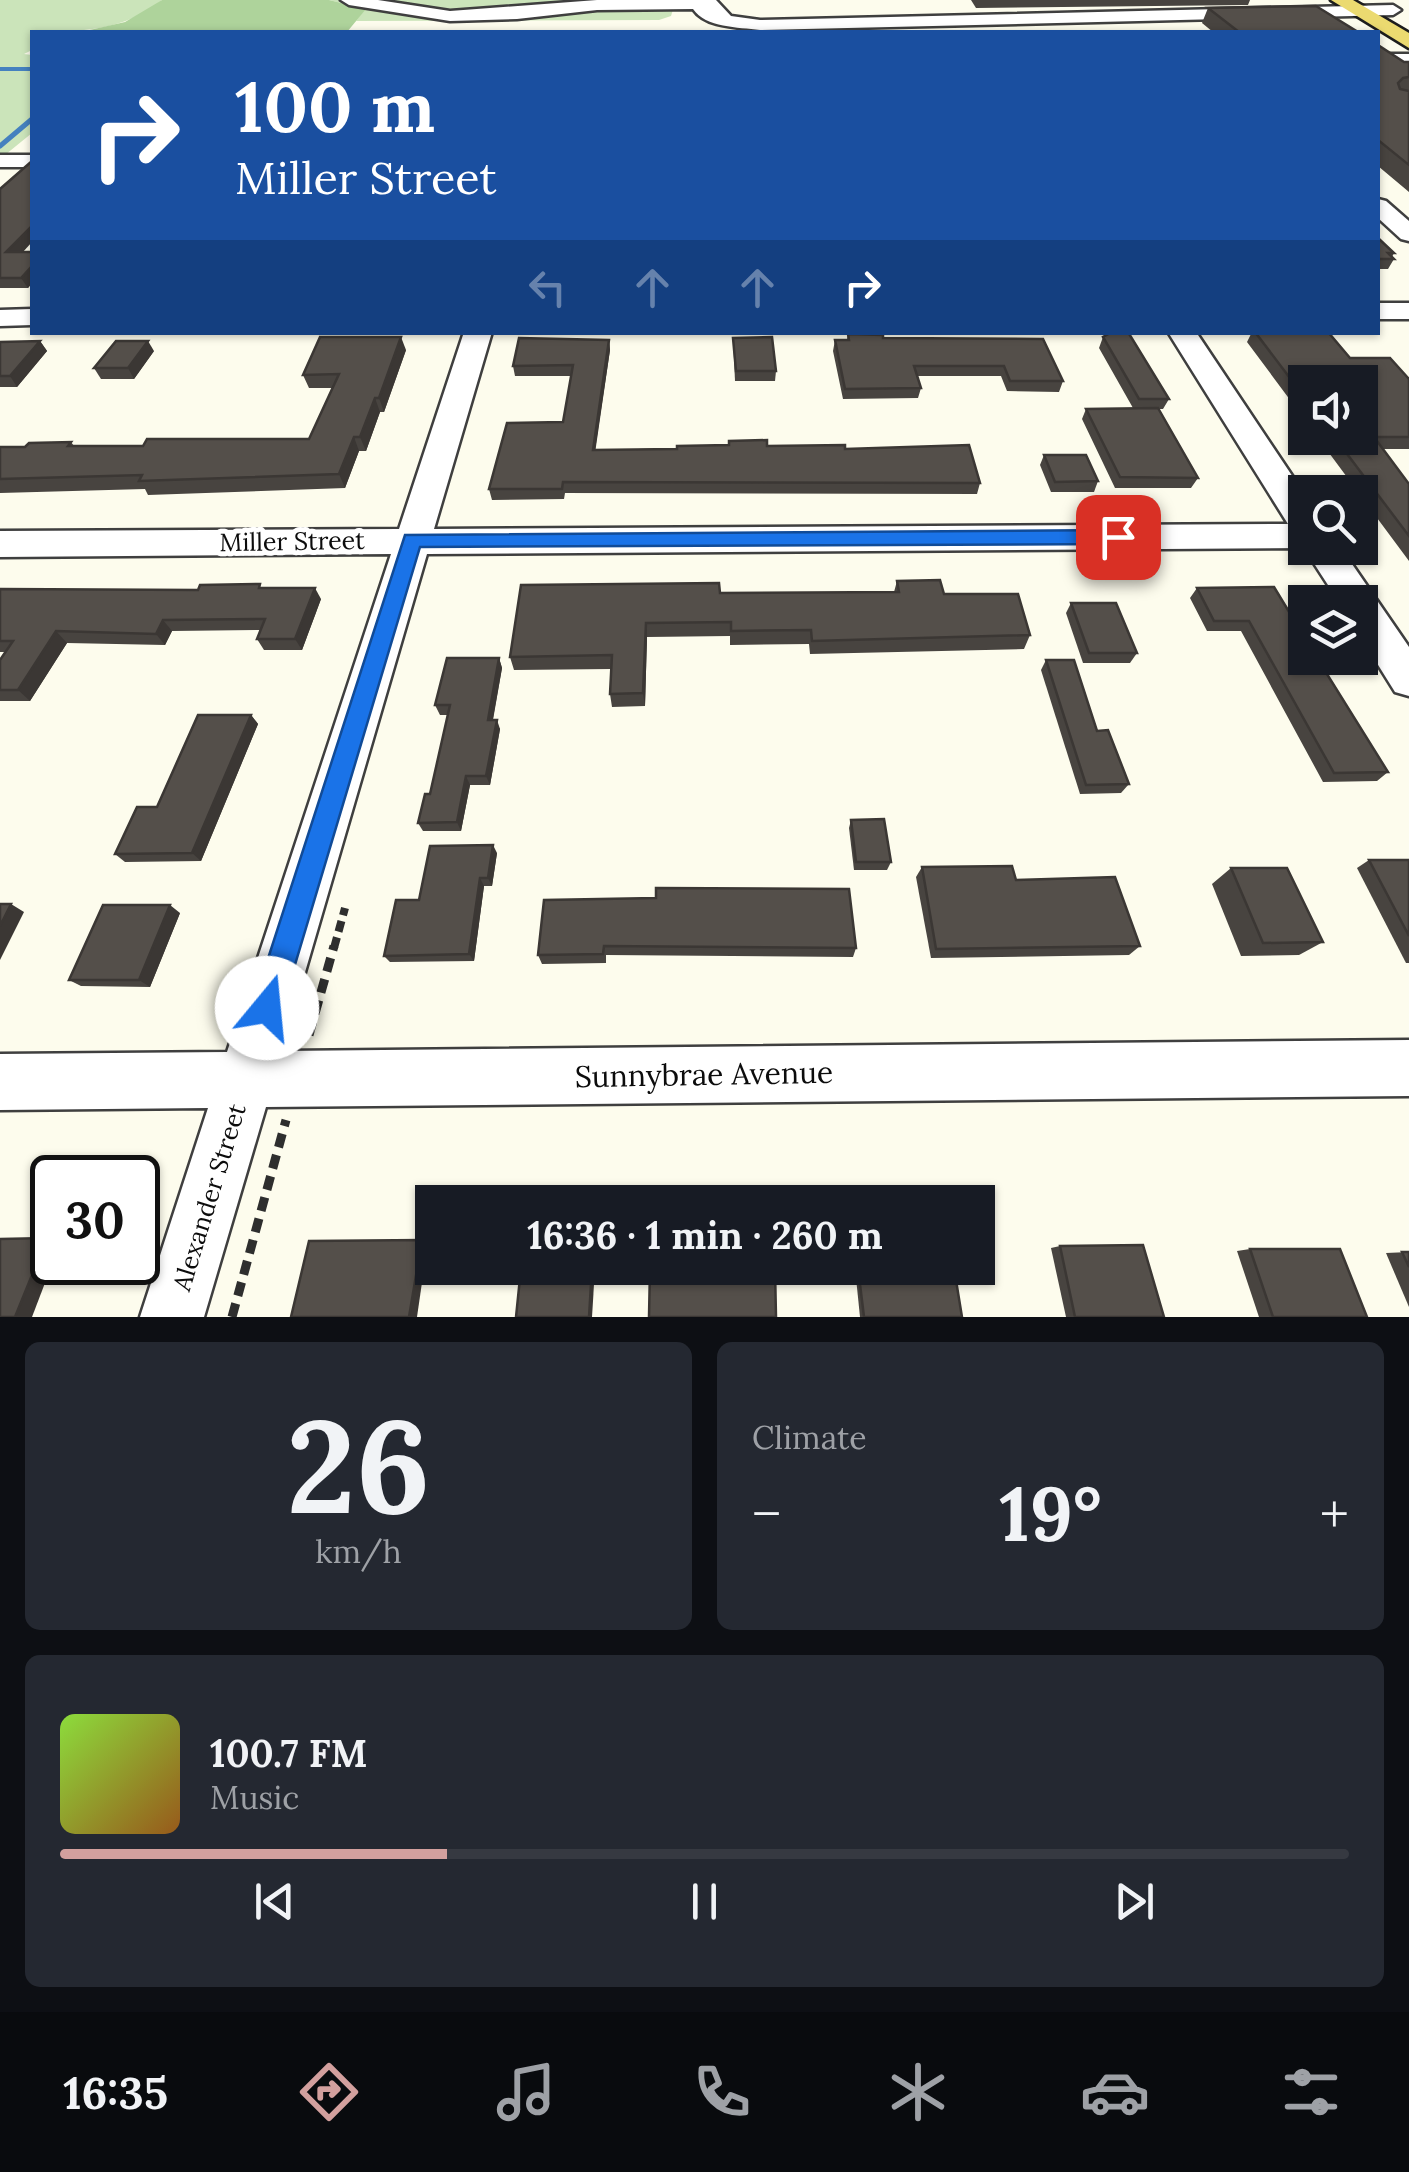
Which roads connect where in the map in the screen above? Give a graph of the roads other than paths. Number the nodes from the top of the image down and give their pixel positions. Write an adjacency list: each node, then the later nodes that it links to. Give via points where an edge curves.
1 (349, 0): 3 (street, via 450,16)
2 (1312, 0): 5 (street)
3 (708, 2): 5 (street, via 702,12 747,24 921,13)
4 (1358, 3): 5 (street); 6 (main road)
5 (1296, 10): 6 (street)
6 (1399, 20): 7 (main road)
7 (1409, 42)
8 (1380, 59): 9 (street)
9 (1409, 59)
10 (0, 161): 11 (street)
11 (30, 161)
12 (1380, 208): 13 (street)
13 (1409, 234)
14 (1380, 311): 15 (street)
15 (1409, 311)
16 (30, 317): 17 (street)
17 (0, 318)
18 (477, 335): 22 (street, Alexander Street)
19 (1184, 335): 20 (street)
20 (1288, 496)
21 (1288, 536): 22 (street, Miller Street)
22 (412, 540): 23 (street, Miller Street); 27 (street, Alexander Street)
23 (0, 544)
24 (1378, 633): 25 (street)
25 (1409, 680)
26 (1409, 1068): 27 (street, Sunnybrae Avenue)
27 (245, 1080): 28 (street, Sunnybrae Avenue); 29 (street, Alexander Street)
28 (0, 1082)
29 (172, 1317)

